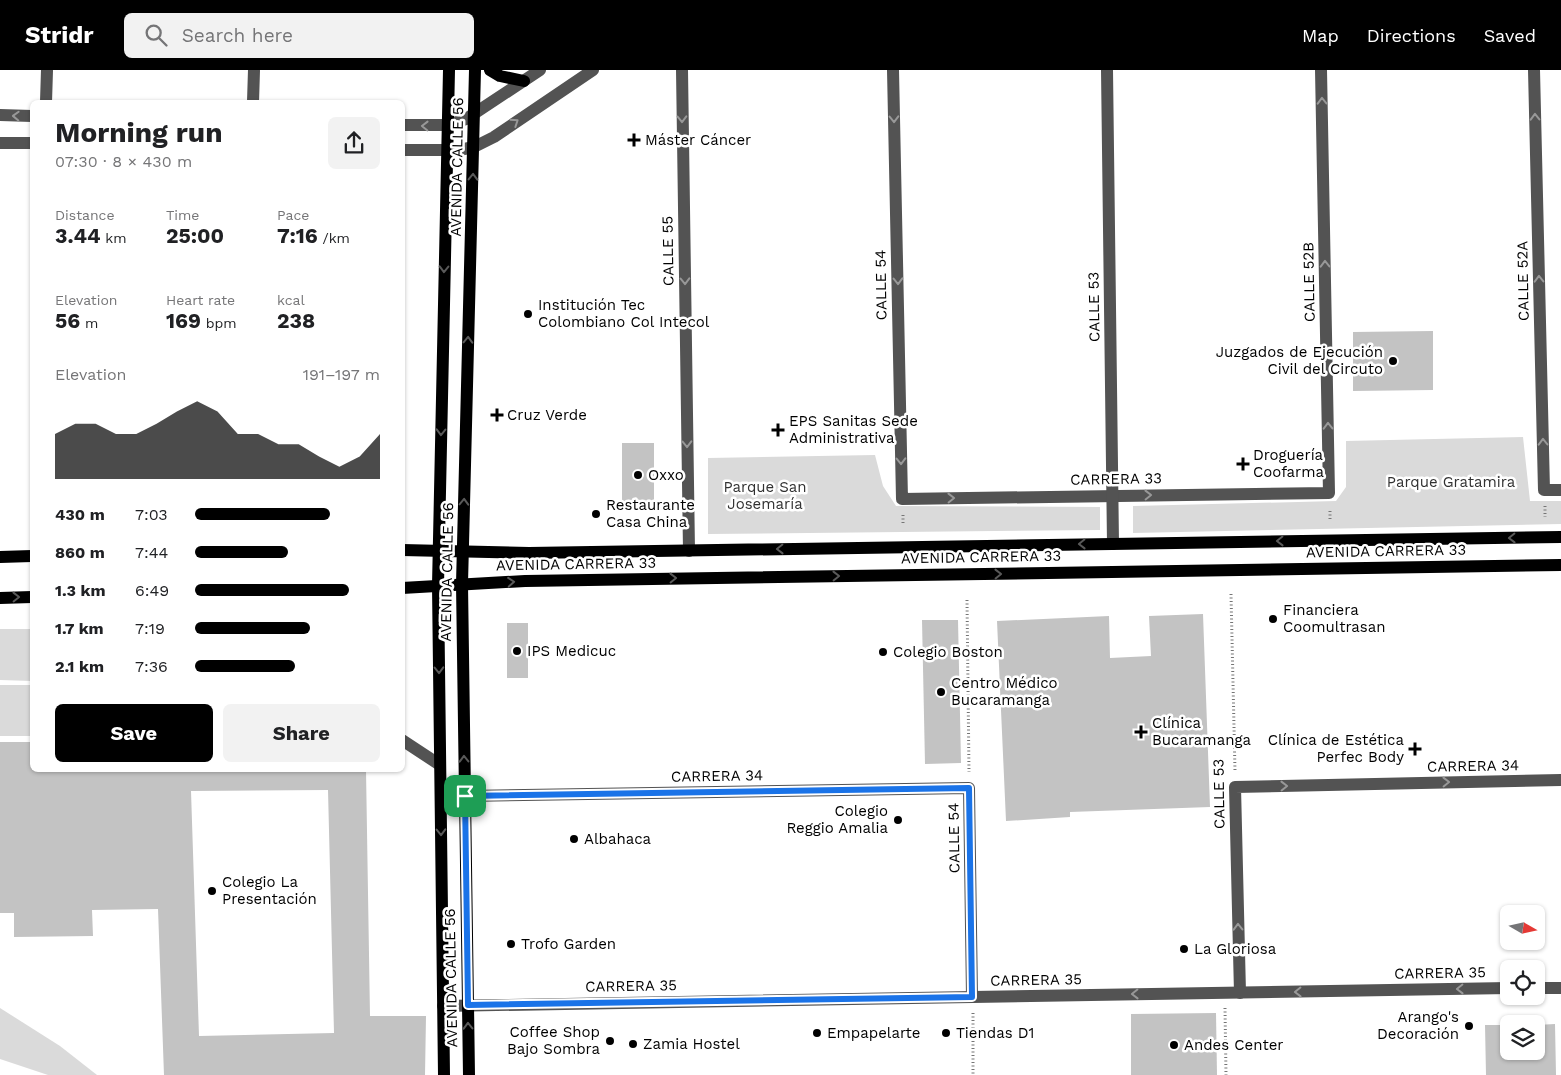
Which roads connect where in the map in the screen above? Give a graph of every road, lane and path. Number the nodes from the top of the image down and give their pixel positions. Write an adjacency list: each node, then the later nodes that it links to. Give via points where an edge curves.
1 (47, 70): 14 (street)
2 (254, 70): 15 (street)
3 (449, 70): 20 (main road, AVENIDA CALLE 56)
4 (476, 70): 17 (main road, AVENIDA CALLE 56)
5 (490, 70): 13 (main road, via 500,76)
6 (540, 70): 13 (street)
7 (593, 70): 23 (street, one-way to 7)
8 (682, 70): 35 (street, CALLE 55, one-way to 35)
9 (893, 70): 29 (street, CALLE 54, one-way to 29)
10 (1107, 70): 28 (street, CALLE 53)
11 (1321, 70): 27 (street, CALLE 52B, one-way to 11)
12 (1534, 70): 26 (street, CALLE 52A, one-way to 12, via 1544,490)
13 (524, 81): 17 (street)
14 (46, 100)
15 (253, 100)
16 (0, 115): 18 (street, one-way to 16)
17 (474, 115): 20 (street); 23 (main road, AVENIDA CALLE 56)
18 (30, 116)
19 (405, 125): 20 (street, one-way to 19)
20 (448, 125): 25 (main road, AVENIDA CALLE 56)
21 (0, 143): 22 (street)
22 (30, 143)
23 (474, 147): 25 (street); 34 (main road, AVENIDA CALLE 56, one-way to 23)
24 (405, 150): 25 (street)
25 (447, 151): 33 (main road, AVENIDA CALLE 56, one-way to 33)
26 (1561, 490)
27 (1330, 492): 28 (street, CARRERA 33, one-way to 27)
28 (1113, 496): 29 (street, CARRERA 33, one-way to 28); 31 (street, CALLE 53)
29 (902, 499)
30 (1561, 537): 31 (main road, AVENIDA CARRERA 33, one-way to 31)
31 (1113, 544): 35 (main road, AVENIDA CARRERA 33, one-way to 35)
32 (405, 550): 33 (main road, AVENIDA CARRERA 33)
33 (438, 550): 34 (main road, AVENIDA CARRERA 33); 40 (main road, AVENIDA CALLE 56)
34 (462, 551): 35 (main road, AVENIDA CARRERA 33); 39 (main road, AVENIDA CALLE 56)
35 (689, 551)
36 (30, 556): 37 (main road)
37 (0, 557)
38 (1561, 565): 39 (main road, AVENIDA CARRERA 33, one-way to 38)
39 (462, 584): 40 (main road, AVENIDA CARRERA 33); 51 (main road, AVENIDA CALLE 56, one-way to 39)
40 (438, 586): 41 (main road, AVENIDA CARRERA 33); 47 (main road, AVENIDA CALLE 56, one-way to 47)
41 (405, 588)
42 (1230, 594): 49 (path, CALLE 53)
43 (30, 597): 44 (main road, one-way to 43)
44 (0, 598)
45 (967, 600): 50 (path, CALLE 54)
46 (405, 742): 47 (street)
47 (440, 765): 59 (main road, AVENIDA CALLE 56, one-way to 59)
48 (1561, 780): 49 (street, CARRERA 34, one-way to 48)
49 (1235, 787): 56 (street, CALLE 53, one-way to 49)
50 (969, 788): 51 (street, CARRERA 34); 57 (street, CALLE 54)
51 (465, 796): 58 (main road, AVENIDA CALLE 56)
52 (1500, 988): 56 (street, CARRERA 35, one-way to 56)
53 (1545, 988): 54 (street)
54 (1561, 988)
55 (1225, 993): 56 (street, CARRERA 35); 57 (street, CARRERA 35, one-way to 57); 63 (path)
56 (1240, 993)
57 (972, 997): 58 (street, CARRERA 35); 62 (path)
58 (468, 1005): 59 (street, CARRERA 35); 61 (main road, AVENIDA CALLE 56, one-way to 58)
59 (443, 1006): 60 (main road, AVENIDA CALLE 56)
60 (444, 1075)
61 (469, 1075)
62 (973, 1075)
63 (1226, 1075)

